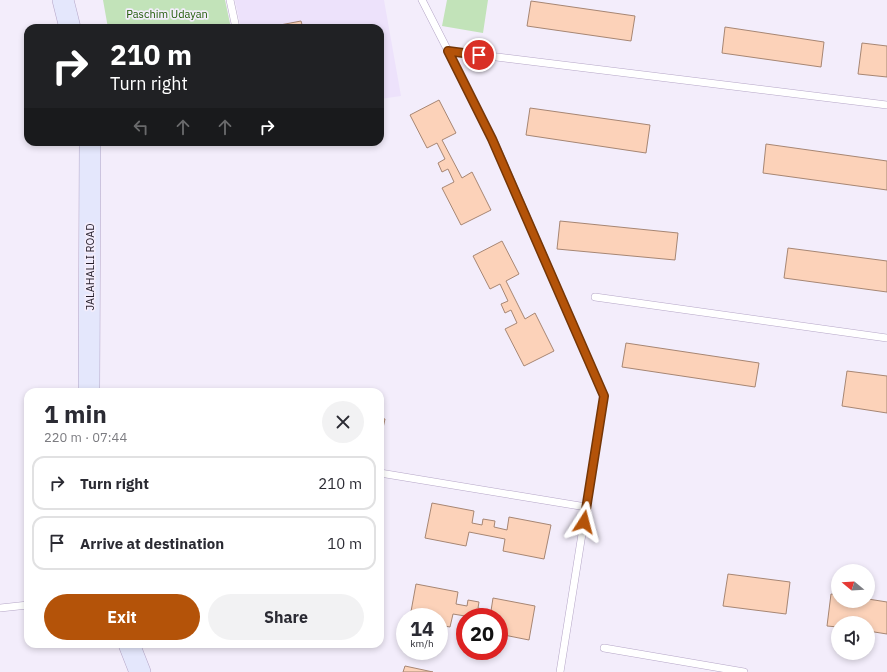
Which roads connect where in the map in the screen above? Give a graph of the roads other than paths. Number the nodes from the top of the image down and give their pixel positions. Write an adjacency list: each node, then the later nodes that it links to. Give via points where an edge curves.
1 (63, 0): 4 (main road)
2 (230, 0): 5 (lane)
3 (422, 0): 6 (lane)
4 (69, 24)
5 (235, 24)
6 (448, 51): 7 (lane); 13 (lane, via 492,139 604,396)
7 (887, 105)
8 (90, 146): 11 (main road, JALAHALLI ROAD)
9 (595, 297): 10 (lane)
10 (887, 338)
11 (89, 388)
12 (384, 473): 13 (lane)
13 (586, 507): 19 (lane)
14 (24, 605): 15 (lane)
15 (0, 608)
16 (131, 648): 18 (main road)
17 (604, 648): 20 (lane)
18 (140, 672)
19 (560, 672)
20 (744, 672)

